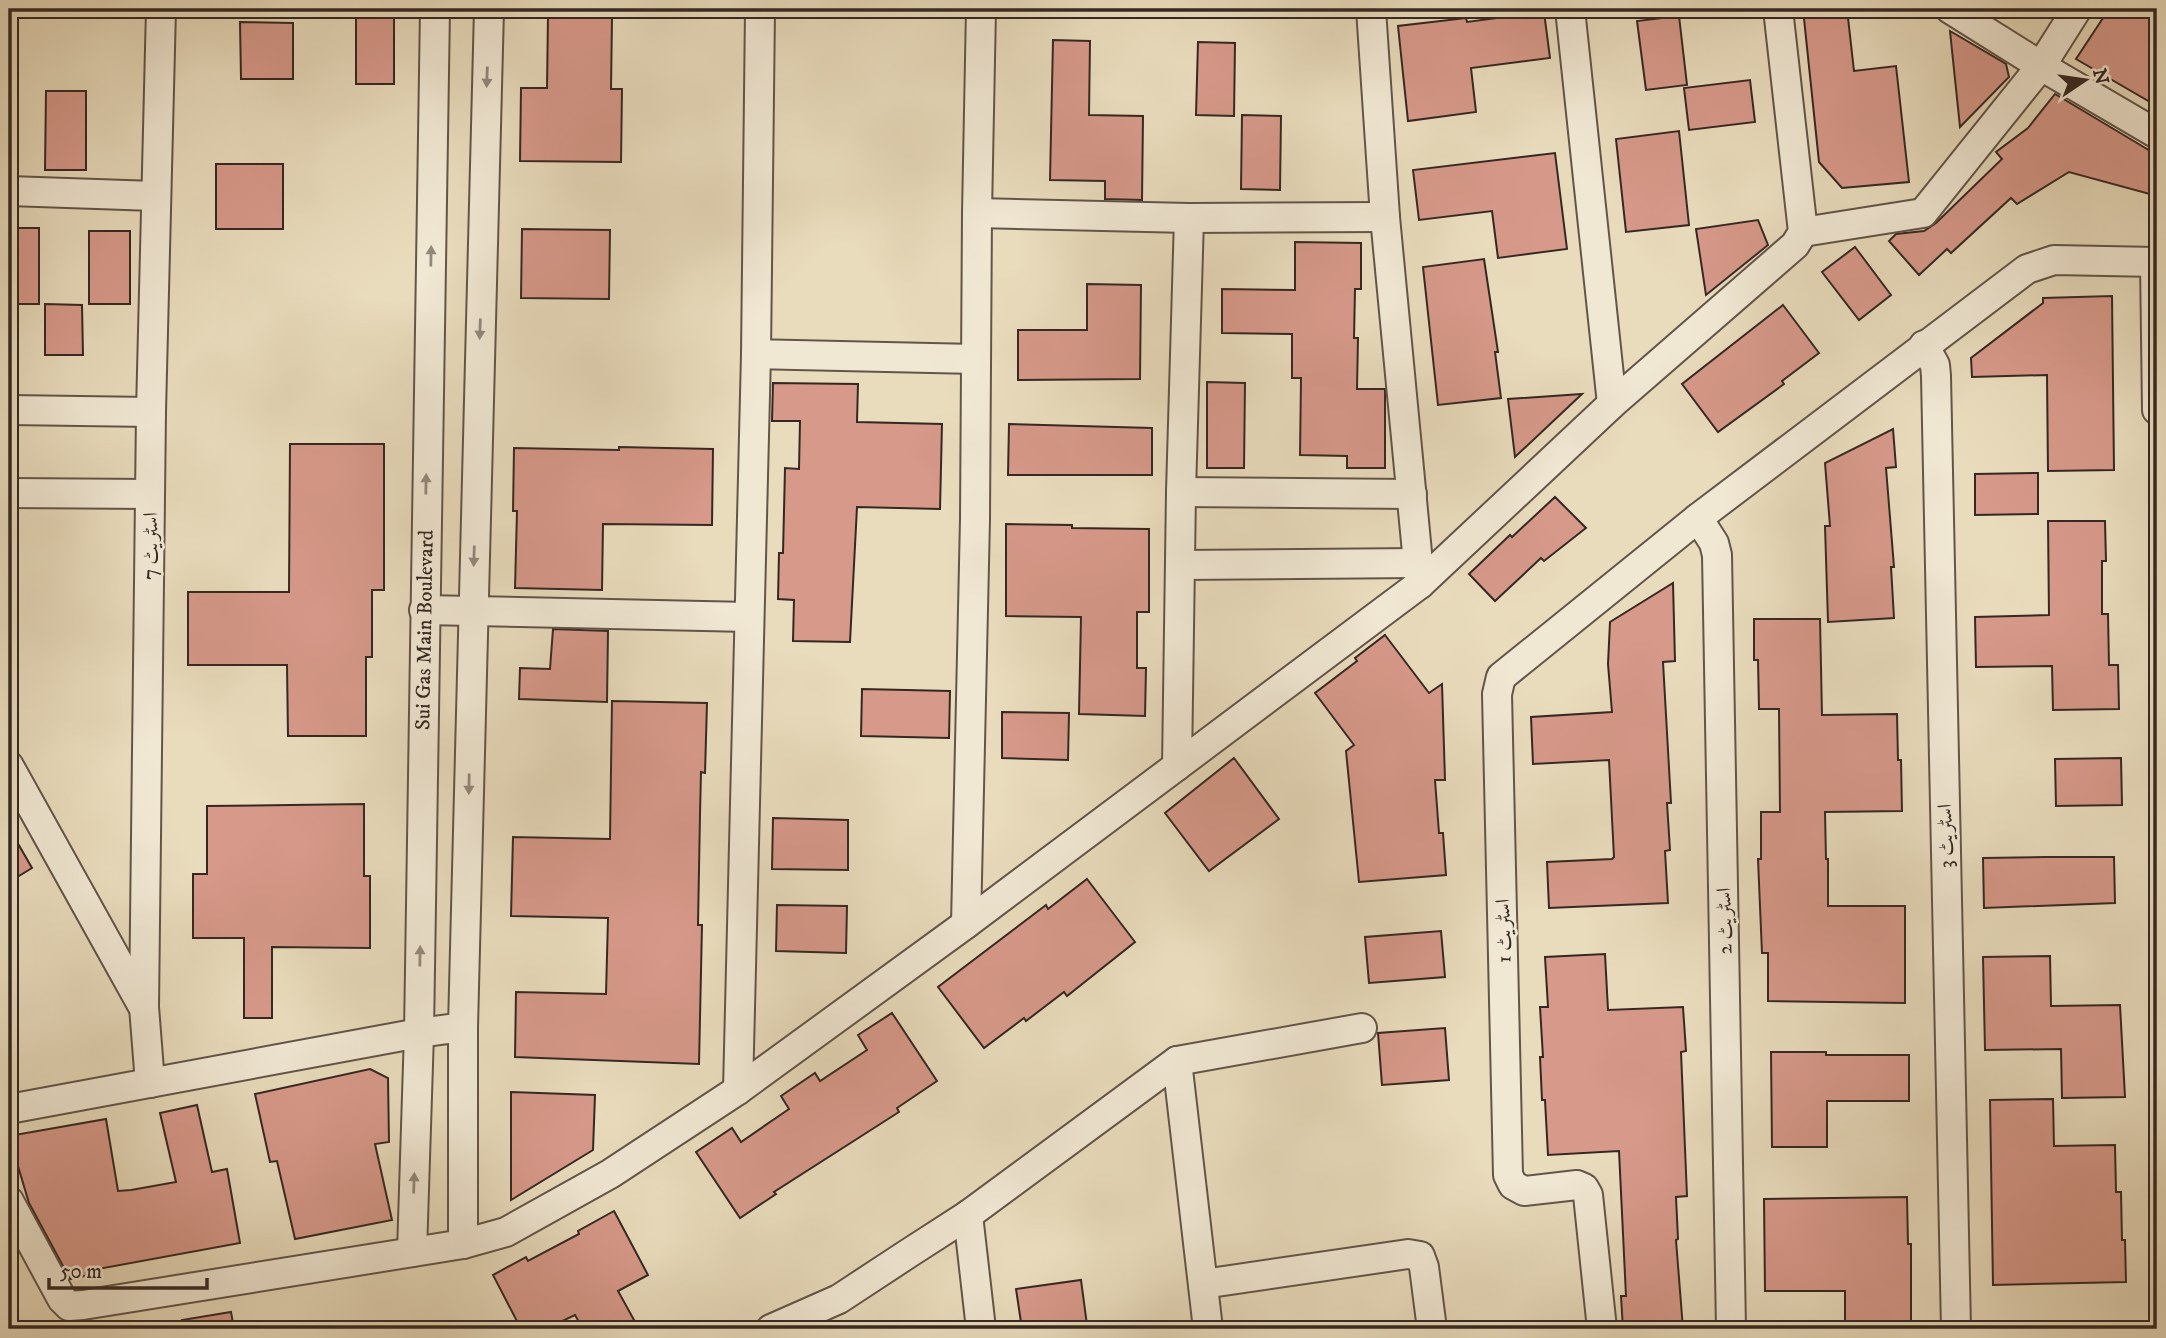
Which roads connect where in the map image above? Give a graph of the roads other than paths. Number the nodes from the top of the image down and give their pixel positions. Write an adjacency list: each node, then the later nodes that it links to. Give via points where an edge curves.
1 (161, 9): 14 (street, اسٹریٹ 7)
2 (435, 9): 34 (street, Sui Gas Main Boulevard, one-way to 2)
3 (489, 9): 35 (street, one-way to 35)
4 (760, 9): 21 (street)
5 (981, 9): 15 (street)
6 (1371, 9): 16 (street)
7 (1570, 9): 23 (street)
8 (1778, 9): 18 (street)
9 (1950, 9): 11 (street)
10 (2077, 9): 11 (street)
11 (2041, 66): 12 (street); 18 (street, via 1923,213)
12 (2157, 134)
13 (9, 191): 14 (street)
14 (155, 196): 26 (street, اسٹریٹ 7)
15 (977, 213): 17 (street); 22 (street)
16 (1385, 217): 17 (street); 30 (street)
17 (1189, 218): 27 (street)
18 (1803, 232): 23 (street, via 1795,245)
19 (2156, 262): 20 (street, via 2041,263); 25 (street)
20 (1924, 345): 31 (street); 59 (street, اسٹریٹ 3, via 1936,376)
21 (756, 354): 22 (street); 36 (street)
22 (976, 359): 39 (street)
23 (1612, 404): 33 (street)
24 (9, 410): 26 (street)
25 (2157, 410)
26 (151, 412): 29 (street, اسٹریٹ 7)
27 (1181, 492): 30 (street); 32 (street)
28 (9, 493): 29 (street)
29 (150, 494): 40 (street, اسٹریٹ 7)
30 (1412, 494): 33 (street)
31 (1698, 518): 57 (street, اسٹریٹ 1, via 1511,667 1501,677 1497,694 1508,1175 1513,1185 1524,1191 1584,1188); 58 (street, اسٹریٹ 2, via 1717,555)
32 (1180, 565): 33 (street); 38 (street)
33 (1419, 574): 38 (street)
34 (424, 610): 35 (street); 43 (street, Sui Gas Main Boulevard, one-way to 34)
35 (472, 610): 36 (street); 41 (street, one-way to 41)
36 (749, 617): 46 (street)
37 (9, 766): 40 (street)
38 (1177, 766): 39 (street)
39 (966, 925): 46 (street)
40 (144, 1007): 45 (street, اسٹریٹ 7)
41 (463, 1027): 43 (street); 50 (street)
42 (1362, 1028): 44 (street)
43 (419, 1033): 45 (street); 51 (street, Sui Gas Main Boulevard, one-way to 43)
44 (1177, 1061): 49 (street); 52 (street)
45 (149, 1083): 47 (street)
46 (738, 1090): 50 (street, via 610,1174 506,1232)
47 (9, 1109)
48 (9, 1201): 51 (street, via 69,1306)
49 (968, 1215): 53 (street, via 839,1298); 54 (street)
50 (463, 1244): 51 (street)
51 (412, 1252)
52 (1203, 1284): 55 (street); 56 (street, via 1408,1254 1420,1256)
53 (771, 1329)
54 (981, 1329)
55 (1208, 1329)
56 (1432, 1329)
57 (1602, 1329)
58 (1731, 1329)
59 (1956, 1329)

